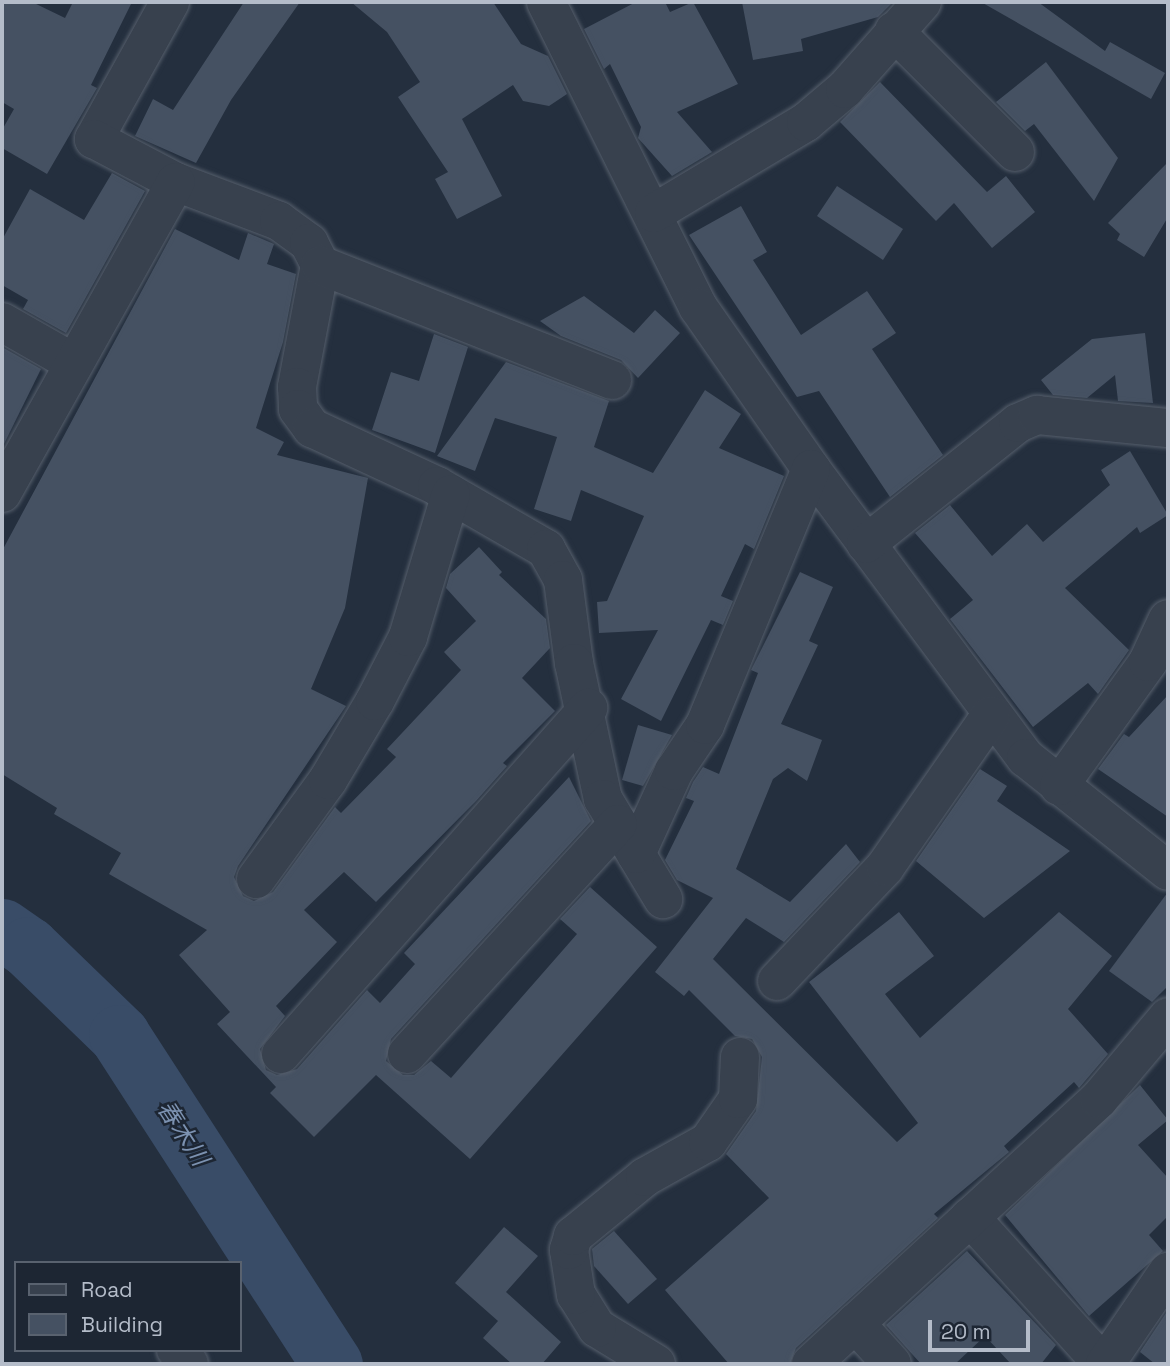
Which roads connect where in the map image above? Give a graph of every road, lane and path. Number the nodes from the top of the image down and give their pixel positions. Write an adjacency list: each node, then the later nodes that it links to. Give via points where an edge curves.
1 (170, 2): 6 (street, via 94,139)
2 (546, 2): 7 (street)
3 (922, 2): 4 (street)
4 (894, 31): 5 (street); 7 (street, via 845,89 806,122)
5 (1015, 152)
6 (176, 182): 8 (street, via 279,221 309,243); 10 (street)
7 (654, 213): 13 (street, via 698,307)
8 (320, 265): 11 (street); 15 (street, via 297,387 298,409 312,428)
9 (2, 322): 10 (street)
10 (74, 363): 14 (street)
11 (612, 380)
12 (1168, 428): 16 (street, via 1037,415 1018,423)
13 (811, 469): 16 (street); 21 (street, via 705,725)
14 (2, 493)
15 (451, 494): 18 (street, via 546,549 563,580 574,663); 23 (street, via 408,637 375,702)
16 (866, 544): 19 (street)
17 (1168, 619): 20 (street, via 1148,662)
18 (588, 708): 21 (street, via 603,799); 27 (street)
19 (991, 715): 20 (street, via 1026,758); 25 (street, via 885,867)
20 (1059, 786): 22 (street)
21 (627, 839): 24 (street); 28 (street)
22 (1168, 871)
23 (256, 879)
24 (663, 899)
25 (777, 981)
26 (1168, 1017): 30 (street, via 1099,1098)
27 (281, 1054)
28 (407, 1054)
29 (740, 1057): 33 (street, via 738,1099 708,1142 645,1177 573,1236 569,1250 576,1295 597,1328)
30 (970, 1217): 32 (street); 36 (street)
31 (1168, 1272): 36 (street)
32 (855, 1323): 34 (street); 35 (street)
33 (656, 1364)
34 (811, 1364)
35 (892, 1364)
36 (1104, 1364)

